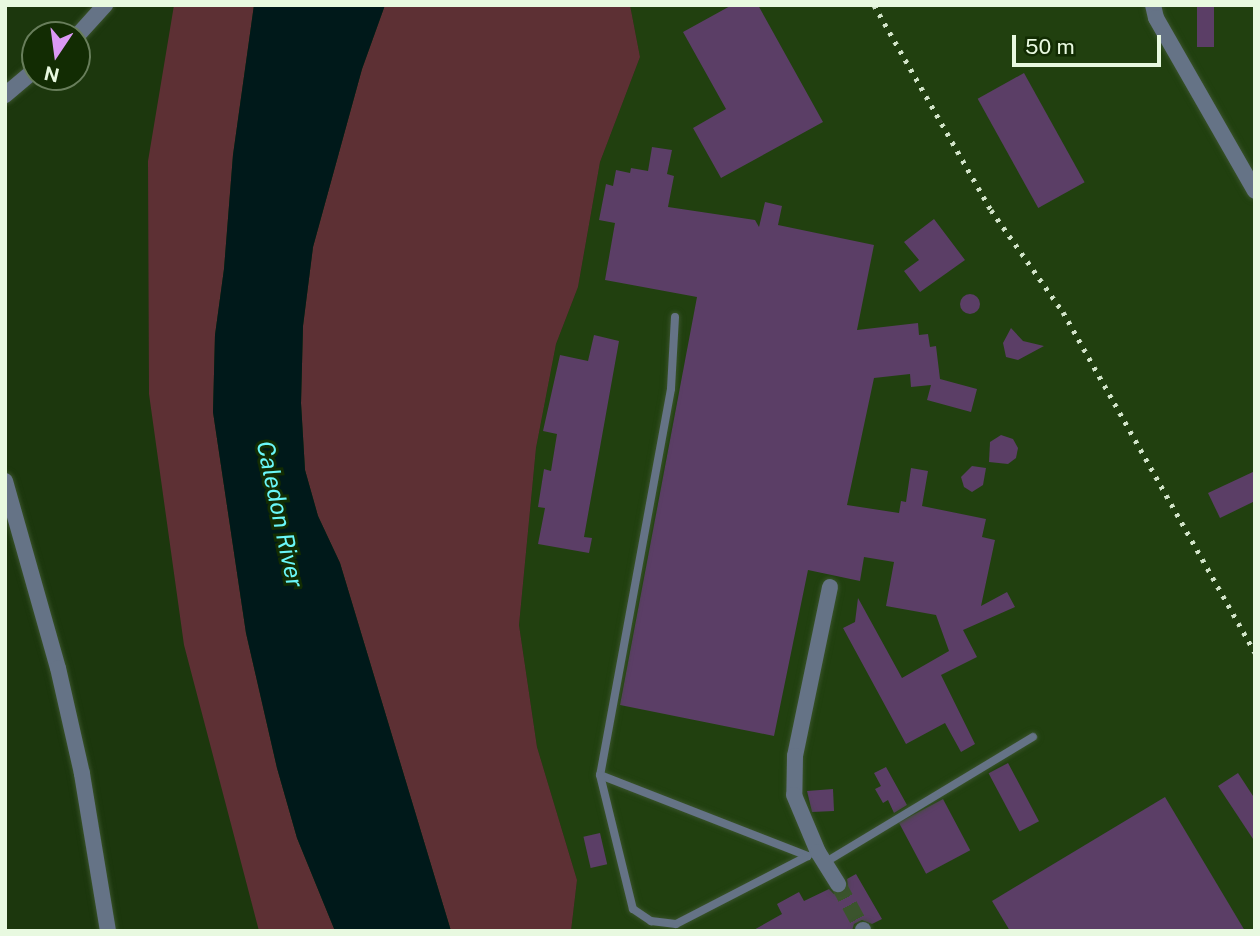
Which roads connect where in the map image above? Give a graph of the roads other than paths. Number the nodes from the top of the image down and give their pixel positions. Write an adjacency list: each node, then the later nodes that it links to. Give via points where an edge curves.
1 (105, 5): 3 (street)
2 (1153, 5): 6 (street, via 1156,18)
3 (91, 21)
4 (21, 82): 5 (street)
5 (5, 96)
6 (1255, 191)
7 (675, 317): 11 (lane, via 671,389)
8 (5, 481): 14 (street, via 58,668 82,774)
9 (830, 587): 12 (street, via 795,756 794,795)
10 (1033, 737): 12 (lane)
11 (600, 775): 12 (lane); 12 (lane, via 633,909 651,921 676,924)
12 (816, 857): 13 (street)
13 (838, 884)
14 (108, 931)

